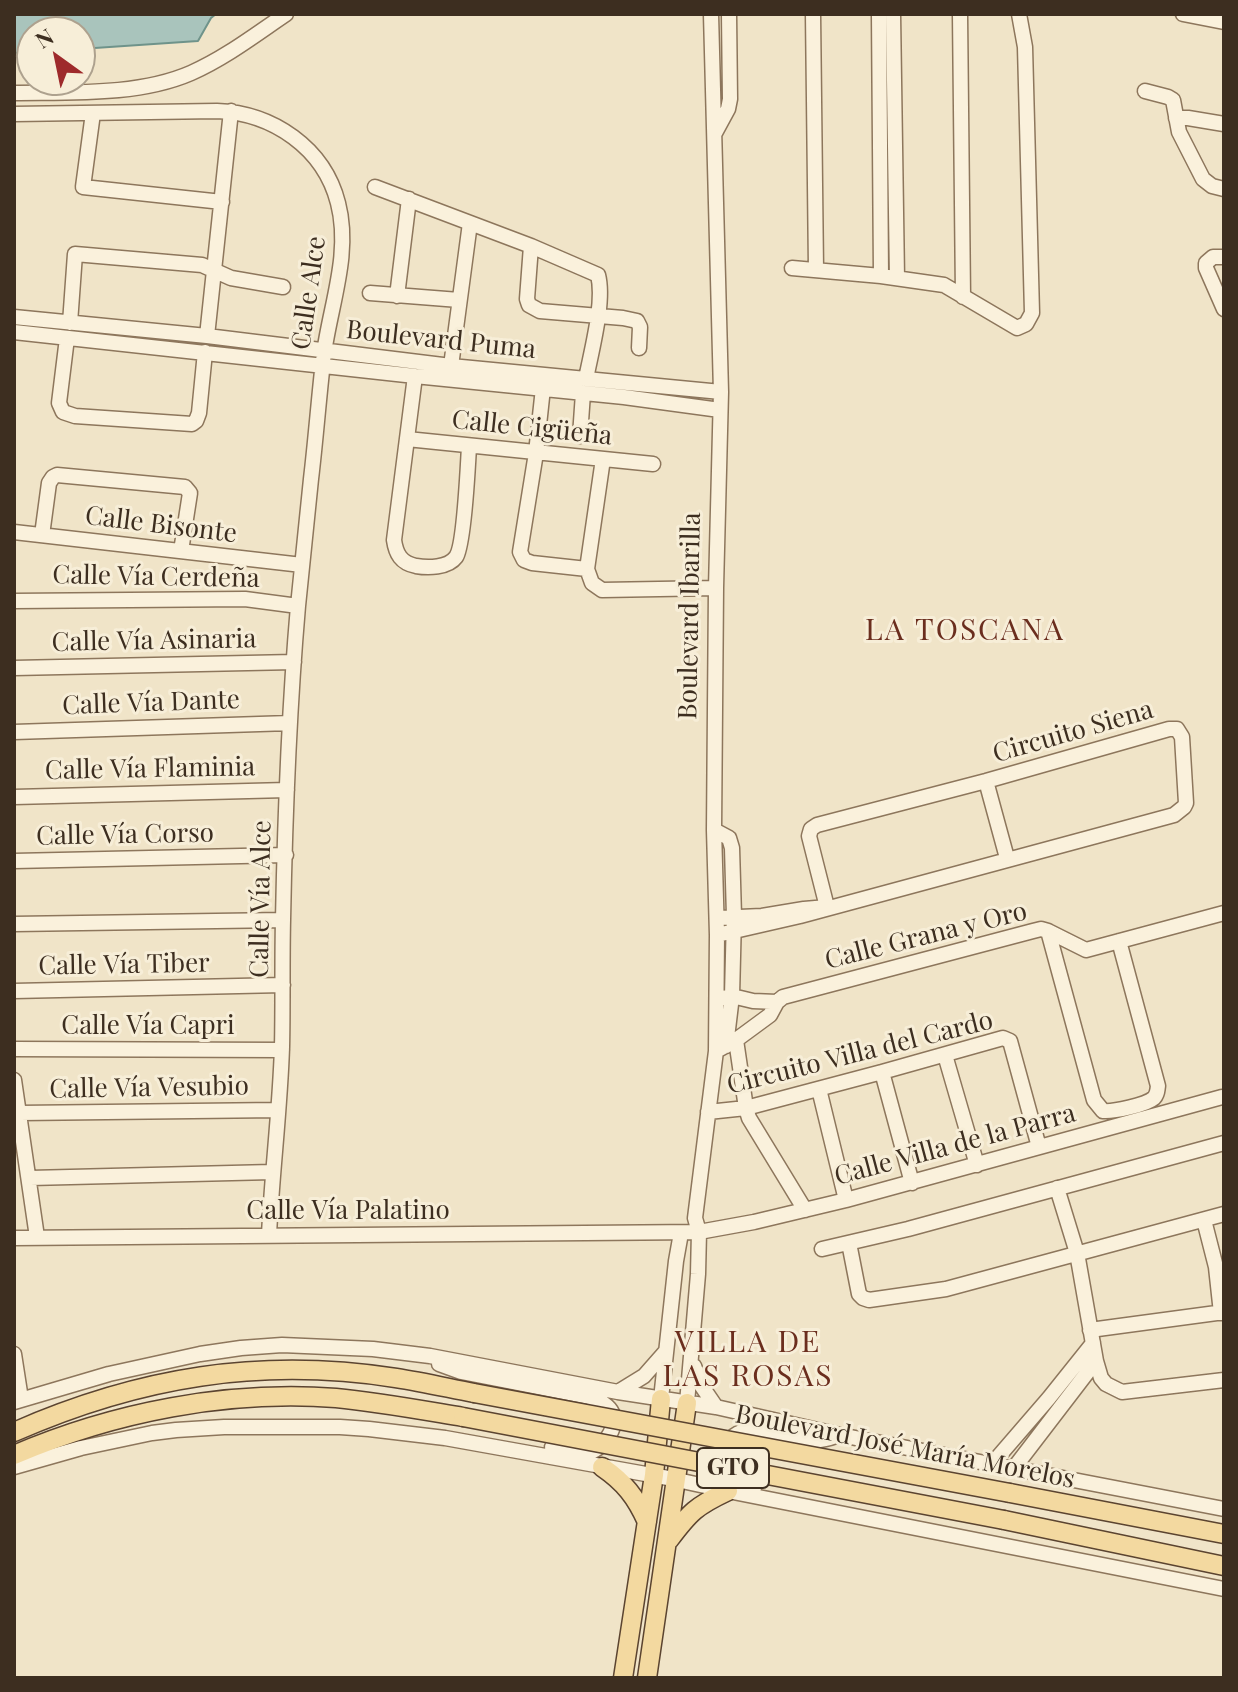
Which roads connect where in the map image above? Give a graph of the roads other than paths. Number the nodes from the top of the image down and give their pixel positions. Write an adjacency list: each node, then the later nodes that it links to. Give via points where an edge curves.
1 (286, 14): 12 (street, via 218,60 159,83)
2 (711, 14): 18 (street, Boulevard Ibarilla)
3 (729, 14): 18 (street, via 730,99)
4 (813, 14): 28 (street)
5 (879, 14): 29 (street)
6 (893, 14): 30 (street)
7 (960, 14): 34 (street)
8 (1019, 14): 34 (street, via 1025,47 1032,313 1017,328)
9 (1183, 14): 10 (street)
10 (1224, 22)
11 (1145, 91): 16 (street, via 1173,100)
12 (14, 93)
13 (231, 111): 14 (street, Calle Alce); 22 (street); 44 (street, Calle Alce, via 285,131 323,166 332,184 342,246)
14 (93, 113): 15 (street, Calle Alce); 22 (street, via 83,187)
15 (14, 114)
16 (1176, 118): 17 (street); 20 (street, via 1203,179)
17 (1224, 124)
18 (715, 134): 49 (street, Boulevard Ibarilla)
19 (375, 187): 21 (street)
20 (1224, 189)
21 (409, 199): 23 (street); 33 (street)
22 (222, 202): 27 (street)
23 (470, 223): 24 (street); 35 (street)
24 (531, 246): 37 (street, via 595,273 600,279); 37 (street, via 529,305 540,311)
25 (1224, 257): 36 (street, via 1206,263)
26 (792, 268): 28 (street)
27 (214, 269): 31 (street, via 231,278); 39 (street, via 75,254); 41 (street)
28 (816, 270): 29 (street)
29 (881, 276): 30 (street)
30 (897, 278): 34 (street, via 944,285)
31 (283, 287)
32 (370, 293): 33 (street)
33 (397, 296): 35 (street)
34 (963, 297)
35 (459, 300): 45 (street)
36 (1224, 309)
37 (598, 316): 42 (street, via 637,321); 47 (street)
38 (14, 317): 39 (street, Boulevard Puma)
39 (68, 330): 40 (street, Boulevard Puma); 41 (street, Boulevard Puma); 43 (street, Boulevard Puma); 43 (street, via 59,403 63,412 75,416 188,425 199,413)
40 (14, 332)
41 (207, 336): 44 (street, Boulevard Puma)
42 (639, 348)
43 (205, 352): 44 (street, Boulevard Puma)
44 (324, 359): 45 (street, Boulevard Puma); 46 (street, Boulevard Puma); 60 (street, Calle Alce)
45 (451, 366): 47 (street, Boulevard Puma)
46 (415, 376): 48 (street, Boulevard Puma); 52 (street)
47 (585, 386): 48 (street, Boulevard Puma); 49 (street, Boulevard Puma); 50 (street, Boulevard Puma); 51 (street)
48 (543, 388): 54 (street)
49 (721, 392): 50 (street, Boulevard Ibarilla)
50 (720, 410): 62 (street, Boulevard Ibarilla)
51 (580, 436)
52 (407, 439): 53 (street, Calle Cigüeña); 53 (street, via 394,540 401,559 419,567 441,566 455,558)
53 (469, 446): 54 (street, Calle Cigüeña)
54 (536, 453): 55 (street, Calle Cigüeña); 61 (street, via 520,552 532,563)
55 (603, 459): 56 (street, Calle Cigüeña); 61 (street)
56 (653, 464)
57 (14, 532): 58 (street, Calle Bisonte)
58 (42, 535): 59 (street, Calle Bisonte); 59 (street, via 49,483 57,475 187,488)
59 (181, 551): 60 (street, Calle Bisonte)
60 (302, 565): 64 (street, Calle Vía Alce)
61 (590, 576): 62 (street, via 602,590)
62 (716, 588): 72 (street, Boulevard Ibarilla)
63 (14, 601): 64 (street, Calle Vía Cerdeña, via 245,599)
64 (298, 606): 65 (street, Calle Vía Alce)
65 (294, 662): 66 (street, Calle Vía Asinaria); 67 (street, Calle Vía Alce)
66 (14, 668)
67 (290, 723): 68 (street, Calle Vía Dante); 70 (street, Calle Vía Alce)
68 (14, 732)
69 (986, 781): 74 (street); 74 (street, Circuito Siena, via 1169,729 1177,729 1182,737 1186,798 1180,811); 76 (street, Circuito Siena, via 813,826 809,836)
70 (287, 790): 71 (street, Calle Vía Flaminia); 73 (street, Calle Vía Alce)
71 (14, 797)
72 (714, 830): 78 (street, via 731,842); 79 (street, Boulevard Ibarilla)
73 (286, 855): 75 (street, Calle Vía Corso); 80 (street, Calle Vía Alce)
74 (1007, 858): 76 (street, Circuito Siena)
75 (14, 861)
76 (827, 907): 78 (street, Circuito Siena); 83 (street, Circuito Siena)
77 (1224, 913): 85 (street)
78 (734, 916): 79 (street, Circuito Siena); 83 (street)
79 (717, 918): 84 (street, Boulevard Ibarilla)
80 (283, 920): 81 (street); 88 (street, Calle Vía Alce)
81 (14, 924)
82 (1048, 931): 86 (street, Calle Grana y Oro); 87 (street); 92 (street, Calle Grana y Oro)
83 (733, 932): 84 (street, Circuito Siena); 90 (street)
84 (717, 935): 91 (street, Boulevard Ibarilla)
85 (1119, 941): 86 (street); 87 (street, via 1158,1086 1149,1101 1110,1111 1098,1107)
86 (1086, 950): 87 (street)
87 (1056, 961)
88 (283, 985): 89 (street, Calle Vía Tiber); 95 (street, Calle Vía Alce)
89 (14, 991)
90 (732, 996): 91 (street, Calle Grana y Oro); 92 (street, Calle Grana y Oro); 93 (street)
91 (716, 999): 93 (street, Boulevard Ibarilla)
92 (777, 1002): 93 (street, Calle Grana y Oro, via 770,1015)
93 (726, 1046): 101 (street); 103 (street, Boulevard Ibarilla)
94 (14, 1049): 95 (street, Calle Vía Capri)
95 (282, 1050): 102 (street, Calle Vía Alce)
96 (945, 1055): 97 (street, Circuito Villa del Cardo); 106 (street, Circuito Villa del Cardo, via 1003,1038 1010,1041); 107 (street)
97 (882, 1072): 99 (street, Circuito Villa del Cardo); 110 (street)
98 (14, 1080): 104 (street)
99 (819, 1089): 101 (street, Circuito Villa del Cardo); 112 (street)
100 (1222, 1097): 106 (street, Calle Villa de la Parra)
101 (746, 1108): 103 (street, Circuito Villa del Cardo); 113 (street)
102 (278, 1110): 104 (street, Calle Vía Vesubio); 108 (street, Calle Vía Alce)
103 (708, 1112): 116 (street, Boulevard Ibarilla)
104 (20, 1113): 109 (street)
105 (1224, 1143): 111 (street)
106 (1039, 1147): 107 (street, Calle Villa de la Parra)
107 (977, 1165): 110 (street, Calle Villa de la Parra)
108 (272, 1172): 109 (street); 118 (street, Calle Vía Alce)
109 (30, 1178): 119 (street)
110 (912, 1183): 112 (street, Calle Villa de la Parra)
111 (1057, 1188): 121 (street); 123 (street)
112 (846, 1200): 113 (street, Calle Villa de la Parra)
113 (805, 1210): 116 (street, Calle Villa de la Parra, via 754,1222)
114 (1224, 1214): 115 (street)
115 (1204, 1220): 123 (street); 124 (street)
116 (697, 1225): 117 (street, Calle Villa de la Parra); 129 (street, Boulevard Ibarilla)
117 (681, 1233): 118 (street, Calle Vía Palatino); 126 (street)
118 (269, 1235): 119 (street, Calle Vía Palatino)
119 (37, 1237): 120 (street, Calle Vía Palatino)
120 (14, 1238)
121 (849, 1243): 122 (street); 123 (street, via 859,1294 869,1300 946,1289)
122 (822, 1249)
123 (1077, 1253): 125 (street)
124 (1222, 1313): 125 (street)
125 (1092, 1336): 130 (street); 138 (street)
126 (667, 1351): 132 (street, via 644,1376); 133 (street)
127 (14, 1354): 134 (street)
128 (430, 1356): 132 (street); 134 (street, via 324,1346 241,1348 145,1365); 142 (street, via 461,1372 602,1401 613,1423 600,1447 585,1453 448,1430)
129 (691, 1358): 135 (street, Boulevard Ibarilla); 137 (street)
130 (1096, 1361): 131 (street, via 1106,1384 1122,1392); 140 (street)
131 (1224, 1380)
132 (618, 1392): 133 (street)
133 (661, 1399): 135 (street); 149 (main road)
134 (17, 1401)
135 (687, 1403): 137 (street); 150 (main road)
136 (76, 1406): 139 (main road); 141 (main road, Boulevard José María Morelos / GTO); 155 (main road, Boulevard José María Morelos / GTO, bridge, via 152,1385 244,1371 396,1378)
137 (716, 1407): 143 (street)
138 (1038, 1411): 140 (street); 145 (street)
139 (14, 1418)
140 (1051, 1420): 148 (street)
141 (14, 1432)
142 (410, 1434): 146 (street, via 340,1427 176,1430); 147 (street)
143 (840, 1435): 145 (street); 152 (street, via 815,1440 747,1430 735,1434 724,1451 730,1479)
144 (14, 1455): 157 (main road, Boulevard José María Morelos / GTO, bridge, via 51,1439 177,1406 333,1398 463,1417)
145 (992, 1464): 148 (street)
146 (14, 1467)
147 (602, 1467): 149 (street); 154 (main road, via 633,1494)
148 (1014, 1468): 153 (street)
149 (654, 1475): 150 (street); 154 (main road)
150 (677, 1480): 151 (street); 156 (main road)
151 (728, 1491): 152 (street); 156 (main road, via 689,1514)
152 (811, 1507): 158 (street)
153 (1224, 1509)
154 (647, 1522): 159 (main road)
155 (1224, 1534)
156 (665, 1546): 160 (main road)
157 (1224, 1566)
158 (1224, 1589)
159 (623, 1678)
160 (647, 1678)

